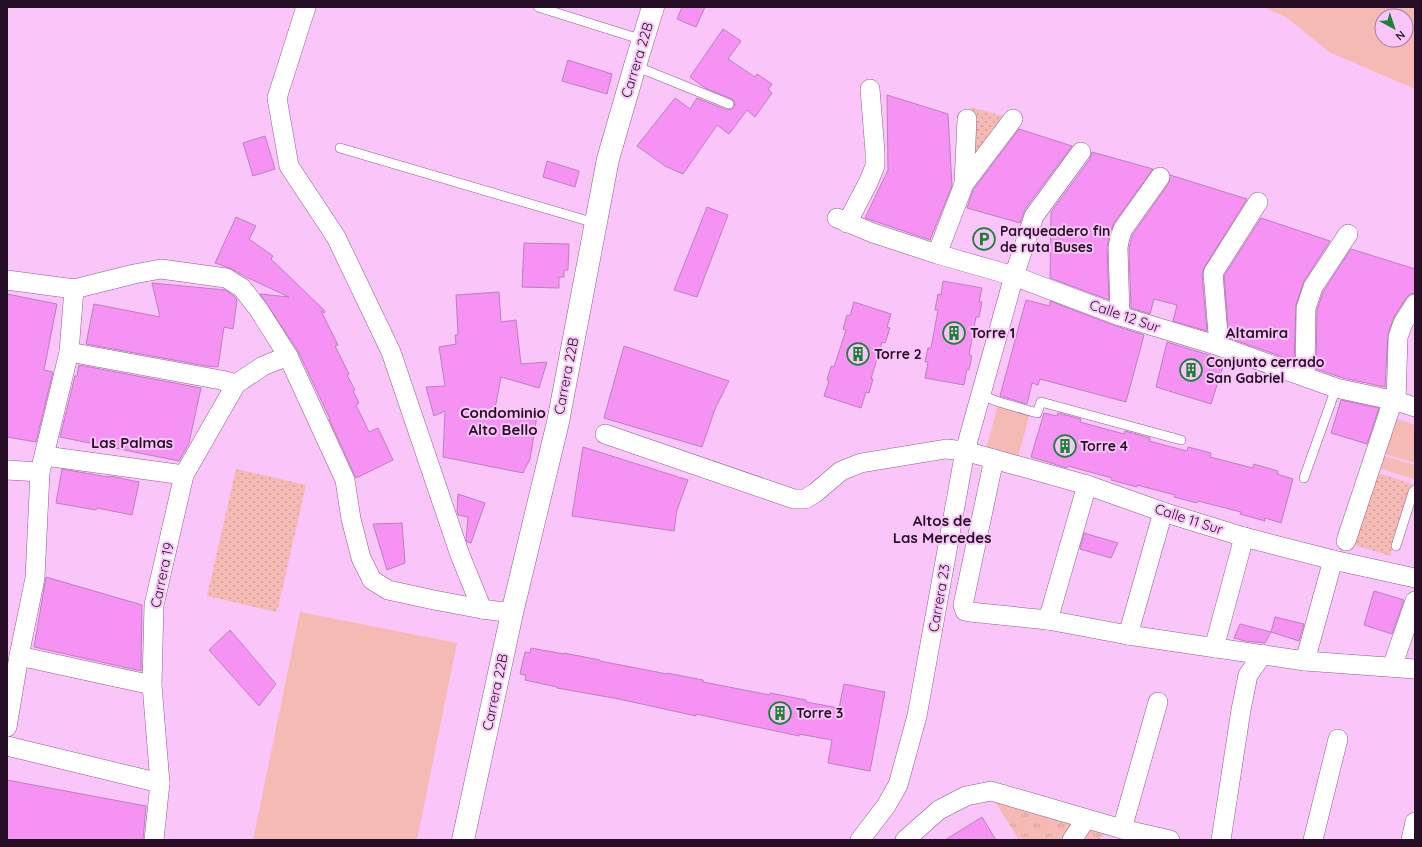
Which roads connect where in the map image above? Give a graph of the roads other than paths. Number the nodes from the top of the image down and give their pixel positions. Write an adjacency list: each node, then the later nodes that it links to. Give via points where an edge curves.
1 (306, 7): 49 (street, via 277,98 289,166 336,237 391,352 460,555)
2 (538, 7): 4 (lane)
3 (653, 7): 4 (street, Carrera 22B)
4 (643, 40): 5 (street, Carrera 22B)
5 (635, 66): 7 (lane); 15 (street, Carrera 22B, via 608,159)
6 (870, 89): 17 (street, Calle 12 Sur, via 875,166 868,183 842,221)
7 (729, 104)
8 (967, 119): 13 (street)
9 (1013, 119): 13 (street)
10 (340, 148): 15 (lane)
11 (1082, 152): 18 (street, Carrera 23, via 1034,216)
12 (1160, 177): 22 (street, via 1120,237)
13 (964, 184): 17 (street)
14 (1258, 202): 23 (street, via 1213,273)
15 (595, 223): 50 (street, Carrera 22B, via 558,422)
16 (1348, 234): 26 (street, via 1314,287 1306,308)
17 (937, 254): 18 (street, Calle 12 Sur)
18 (1014, 276): 22 (street, Calle 12 Sur); 29 (street, Carrera 23)
19 (7, 280): 20 (street)
20 (74, 289): 24 (street); 25 (street, via 162,270 226,278 242,288)
21 (1415, 304): 30 (street, via 1398,337)
22 (1120, 316): 23 (street, Calle 12 Sur)
23 (1219, 346): 26 (street, Calle 12 Sur)
24 (69, 352): 27 (street); 36 (street)
25 (288, 356): 27 (street, Carrera 19, via 263,366); 49 (street, via 345,480 361,558 372,580 388,590)
26 (1305, 377): 28 (street, Calle 12 Sur)
27 (236, 384): 38 (street, Carrera 19)
28 (1336, 388): 30 (street, Calle 12 Sur); 39 (lane)
29 (981, 395): 33 (lane, via 1037,413 1040,402); 34 (street, Carrera 23)
30 (1394, 401): 31 (street, Calle 12 Sur); 44 (street)
31 (1415, 407)
32 (605, 434): 34 (street, Calle 11 Sur, via 794,499 816,493 841,471 861,463 946,449)
33 (1181, 440)
34 (965, 451): 35 (street, Calle 11 Sur); 70 (street, Carrera 23, via 917,716 898,786)
35 (994, 459): 40 (street, Calle 11 Sur); 51 (street, via 963,605 965,611)
36 (42, 464): 37 (street); 38 (street); 55 (street, via 35,578)
37 (7, 470)
38 (184, 475): 59 (street, Carrera 19, via 154,605)
39 (1304, 478)
40 (1087, 485): 42 (street, Calle 11 Sur); 51 (street)
41 (1415, 490): 45 (lane)
42 (1163, 512): 43 (street, Calle 11 Sur); 52 (street)
43 (1244, 537): 46 (street, Calle 11 Sur); 53 (street)
44 (1346, 541)
45 (1396, 546)
46 (1332, 560): 47 (street, Calle 11 Sur); 56 (street)
47 (1415, 578)
48 (1415, 601): 57 (street)
49 (482, 609): 50 (street)
50 (512, 613): 69 (street, Carrera 22B)
51 (1048, 620): 52 (street)
52 (1128, 635): 53 (street)
53 (1214, 648): 54 (street)
54 (1264, 654): 56 (street); 74 (street, via 1248,675)
55 (19, 656): 59 (street); 61 (street)
56 (1305, 661): 57 (street)
57 (1392, 667): 58 (street)
58 (1415, 669)
59 (152, 685): 64 (street, Carrera 19)
60 (1158, 702): 67 (street)
61 (7, 727)
62 (1338, 739): 75 (street)
63 (7, 746): 64 (street)
64 (160, 783): 68 (street, Carrera 19)
65 (1086, 819): 67 (street); 71 (street, via 991,791 966,796 940,810); 72 (street)
66 (1415, 822): 76 (street)
67 (1122, 829): 73 (street)
68 (154, 840)
69 (463, 840)
70 (860, 840)
71 (905, 840)
72 (1072, 840)
73 (1170, 840)
74 (1221, 840)
75 (1313, 840)
76 (1411, 840)

